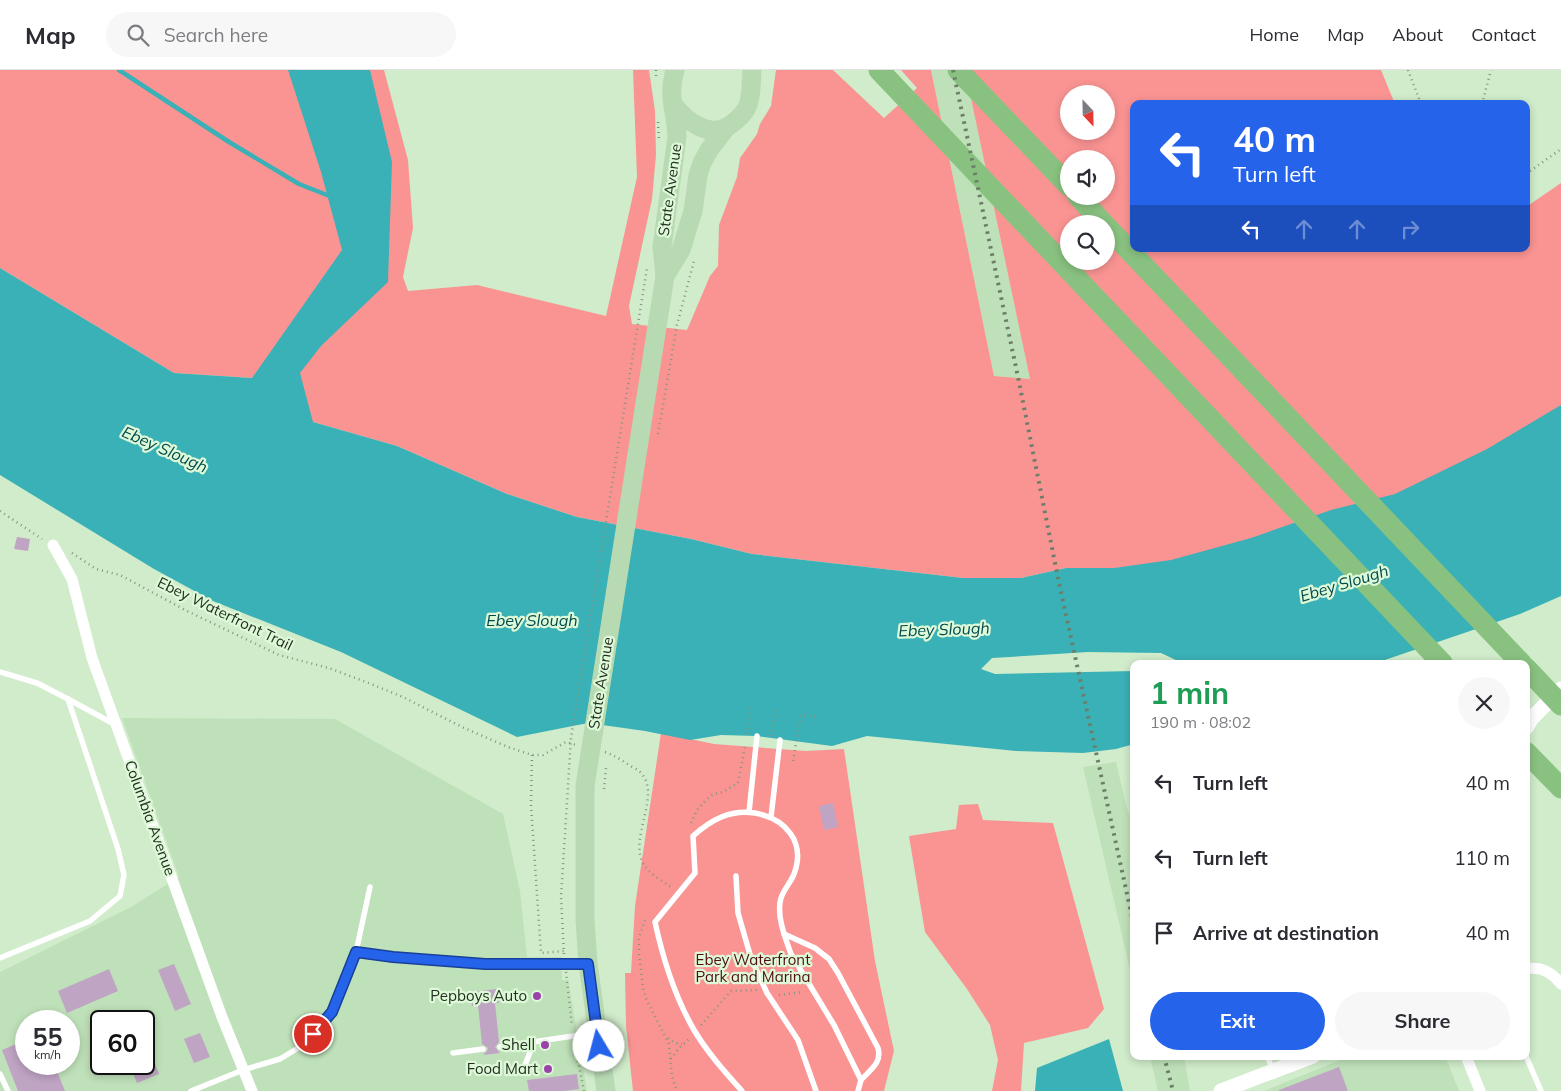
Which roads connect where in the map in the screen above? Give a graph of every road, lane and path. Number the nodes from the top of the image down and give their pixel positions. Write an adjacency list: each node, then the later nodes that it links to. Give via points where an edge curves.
1 (675, 70): 11 (main road, State Avenue, via 670,95)
2 (742, 70): 8 (main road)
3 (752, 70): 8 (main road, State Avenue)
4 (879, 70): 27 (highway)
5 (958, 70): 15 (highway)
6 (1408, 70): 9 (path)
7 (1492, 70): 10 (path)
8 (750, 93): 12 (main road, State Avenue, via 743,114)
9 (1419, 100)
10 (1483, 100)
11 (673, 104): 12 (main road, via 693,124 717,131); 22 (main road, State Avenue, via 677,137 662,247)
12 (726, 128): 22 (main road, State Avenue, via 702,163 693,211 681,250)
13 (1561, 149): 14 (path)
14 (1530, 171)
15 (1060, 177)
16 (1086, 205): 17 (highway)
17 (1096, 215)
18 (1115, 236): 19 (highway)
19 (1130, 251)
20 (1131, 252): 28 (highway)
21 (696, 253): 24 (path)
22 (665, 276): 46 (main road, State Avenue)
23 (640, 319): 46 (path, via 578,683 571,738)
24 (677, 325)
25 (0, 511): 26 (path, Ebey Waterfront Trail)
26 (53, 545): 37 (street, Columbia Avenue, via 72,579 92,658); 43 (path, Ebey Waterfront Trail, via 96,569 120,575 279,655 323,666 371,684 475,733)
27 (1439, 660)
28 (1518, 660)
29 (0, 672): 32 (lane, via 38,683)
30 (1530, 672): 33 (highway)
31 (1561, 689): 36 (street)
32 (68, 699): 37 (lane); 56 (lane, via 118,848 124,875 120,896 90,921)
33 (1561, 705)
34 (775, 708): 39 (path)
35 (824, 718): 45 (path, via 801,715)
36 (1530, 721)
37 (117, 726): 78 (street, Columbia Avenue)
38 (758, 736): 48 (lane)
39 (770, 738)
40 (780, 740): 49 (lane)
41 (585, 747): 43 (path, via 566,742 543,755)
42 (604, 752): 52 (path, via 633,767 645,779 647,802 638,847 644,864)
43 (532, 755): 54 (path, via 530,806 541,953)
44 (1530, 756): 47 (highway)
45 (792, 761)
46 (576, 785): 54 (path, via 561,897); 58 (main road, State Avenue)
47 (1561, 788)
48 (749, 812): 49 (lane); 89 (lane, via 718,818 693,836 695,873 655,922 666,966 691,1024)
49 (771, 817): 53 (lane, via 793,836 798,860 782,897 780,909)
50 (736, 876): 90 (lane, via 738,912 751,958 767,993 798,1040)
51 (370, 887): 55 (lane)
52 (672, 888)
53 (784, 934): 82 (lane, via 791,954 834,1025); 82 (lane, via 815,948 829,959 856,1006 880,1056)
54 (564, 951): 57 (path)
55 (356, 952): 57 (lane, via 485,964); 78 (lane, via 332,1012 303,1045 280,1059)
56 (0, 958)
57 (565, 964): 58 (lane); 66 (path)
58 (588, 964): 65 (main road, State Avenue)
59 (1530, 968): 60 (street, via 1545,970)
60 (1561, 984)
61 (758, 990): 64 (path, via 731,991)
62 (799, 994): 63 (path)
63 (783, 996)
64 (699, 1027)
65 (596, 1031): 66 (lane); 87 (main road, State Avenue)
66 (573, 1036): 69 (lane); 86 (path)
67 (666, 1037): 70 (path)
68 (690, 1038): 70 (path)
69 (534, 1042): 71 (lane); 79 (lane)
70 (682, 1044): 88 (path, via 670,1062)
71 (500, 1047)
72 (483, 1049): 73 (lane)
73 (453, 1053)
74 (1269, 1060): 80 (lane)
75 (1302, 1060): 80 (street)
76 (1468, 1060): 93 (street)
77 (1528, 1060): 94 (lane)
78 (243, 1070): 84 (lane); 85 (street, Columbia Avenue)
79 (523, 1070)
80 (1273, 1071): 92 (street)
81 (0, 1074): 83 (lane)
82 (861, 1080): 91 (lane)
83 (8, 1091)
84 (191, 1091)
85 (252, 1091)
86 (584, 1091)
87 (606, 1091)
88 (677, 1091)
89 (742, 1091)
90 (816, 1091)
91 (858, 1091)
92 (1221, 1091)
93 (1480, 1091)
94 (1541, 1091)

